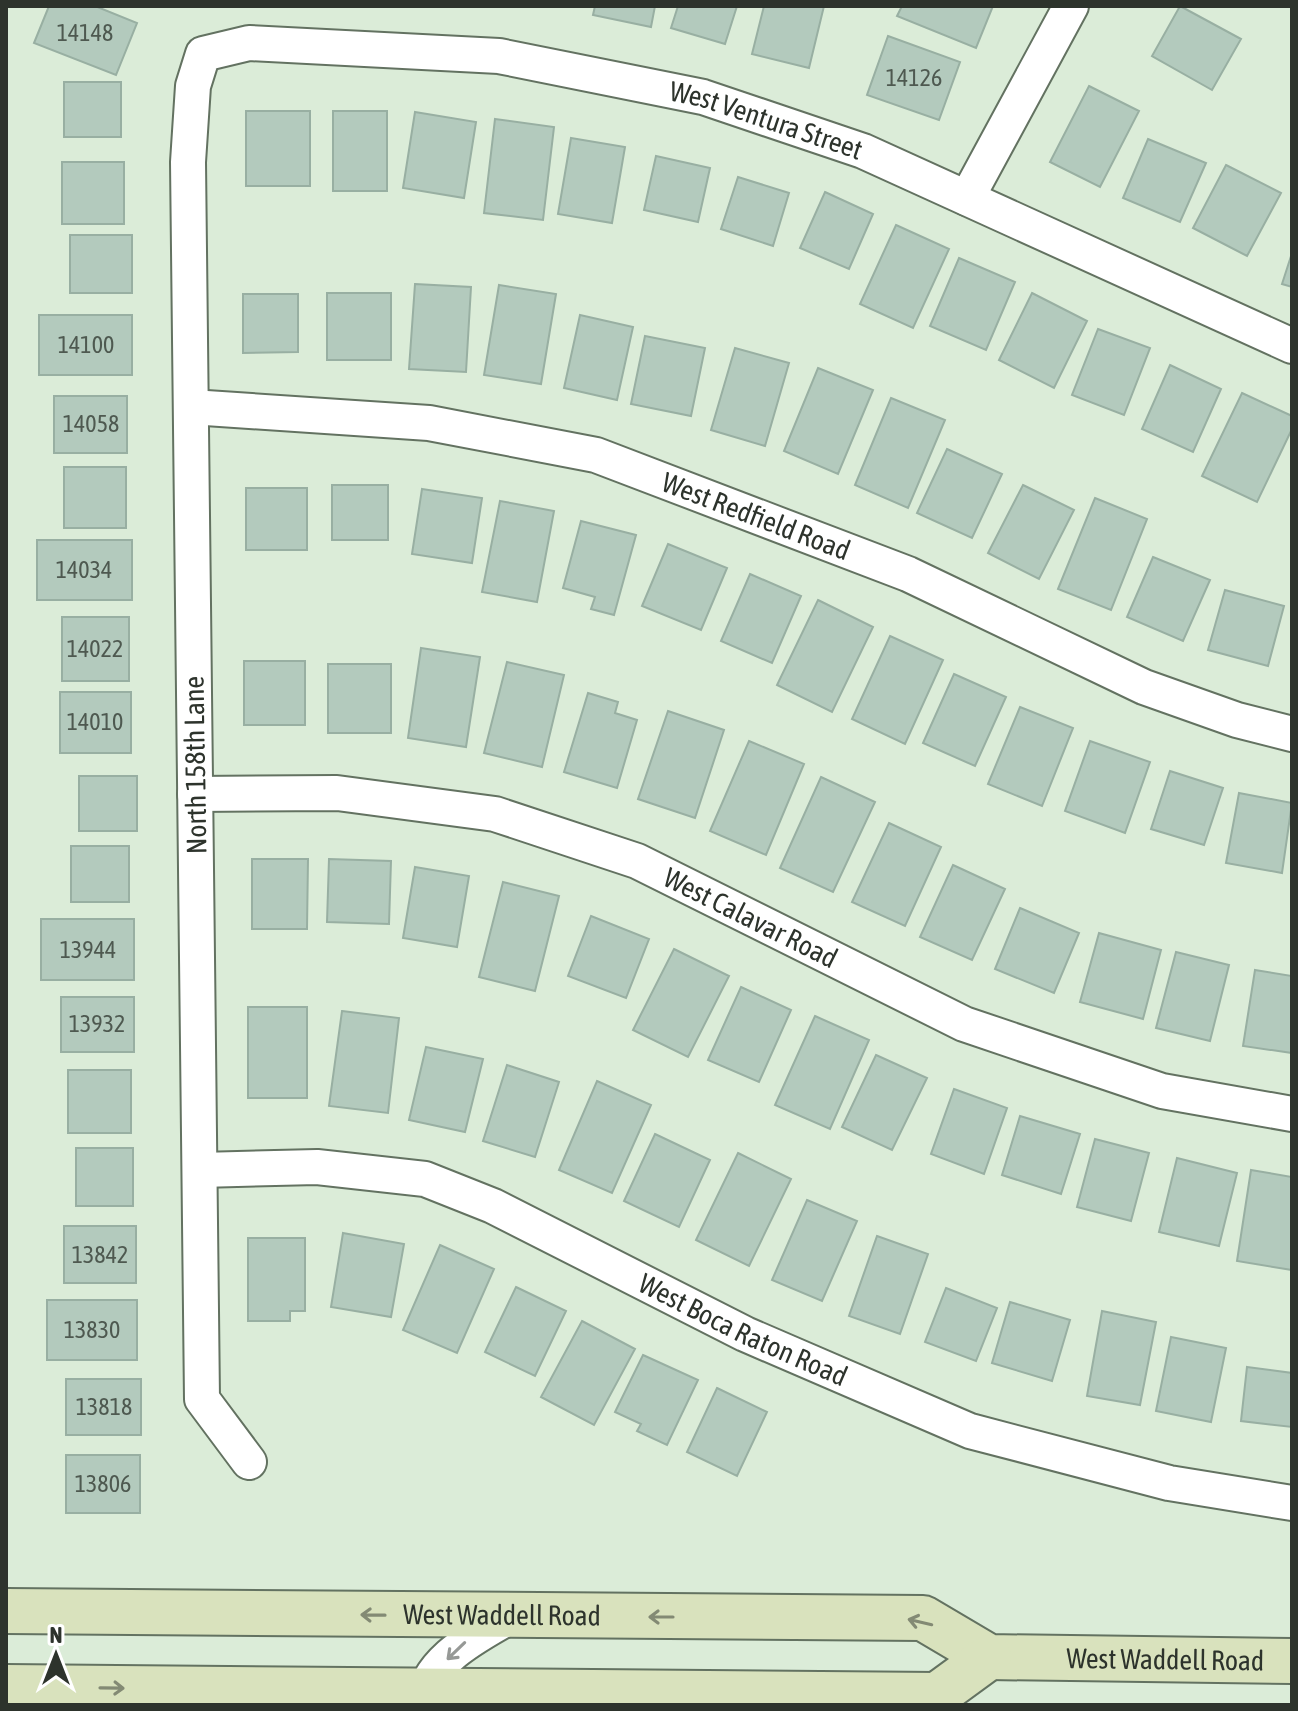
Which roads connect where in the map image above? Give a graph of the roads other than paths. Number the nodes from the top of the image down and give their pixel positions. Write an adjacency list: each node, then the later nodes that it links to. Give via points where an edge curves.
1 (1071, 6): 3 (street)
2 (203, 54): 3 (street, West Ventura Street, via 249,43 499,56 703,97 863,151); 5 (street, North 158th Lane, via 193,86 188,162)
3 (967, 198): 4 (street, West Ventura Street)
4 (1292, 346)
5 (191, 407): 6 (street, West Redfield Road, via 429,423 596,455 908,574 1144,687); 7 (street, North 158th Lane)
6 (1292, 734)
7 (195, 794): 8 (street, West Calavar Road, via 337,793 495,814 637,861 964,1024 1162,1091); 9 (street, North 158th Lane)
8 (1292, 1114)
9 (200, 1170): 10 (street, North 158th Lane, via 202,1399); 11 (street, West Boca Raton Road, via 317,1167 425,1179 493,1206 745,1334 970,1431 1169,1483)
10 (249, 1462)
11 (1292, 1503)
12 (6, 1611): 13 (main road, West Waddell Road, one-way to 12)
13 (511, 1616): 14 (main road, West Waddell Road, one-way to 13, via 923,1618); 17 (street, one-way to 17, via 457,1647)
14 (989, 1657): 15 (main road, West Waddell Road); 17 (main road, via 937,1695)
15 (1292, 1661)
16 (6, 1687): 17 (main road, one-way to 17)
17 (440, 1698)

